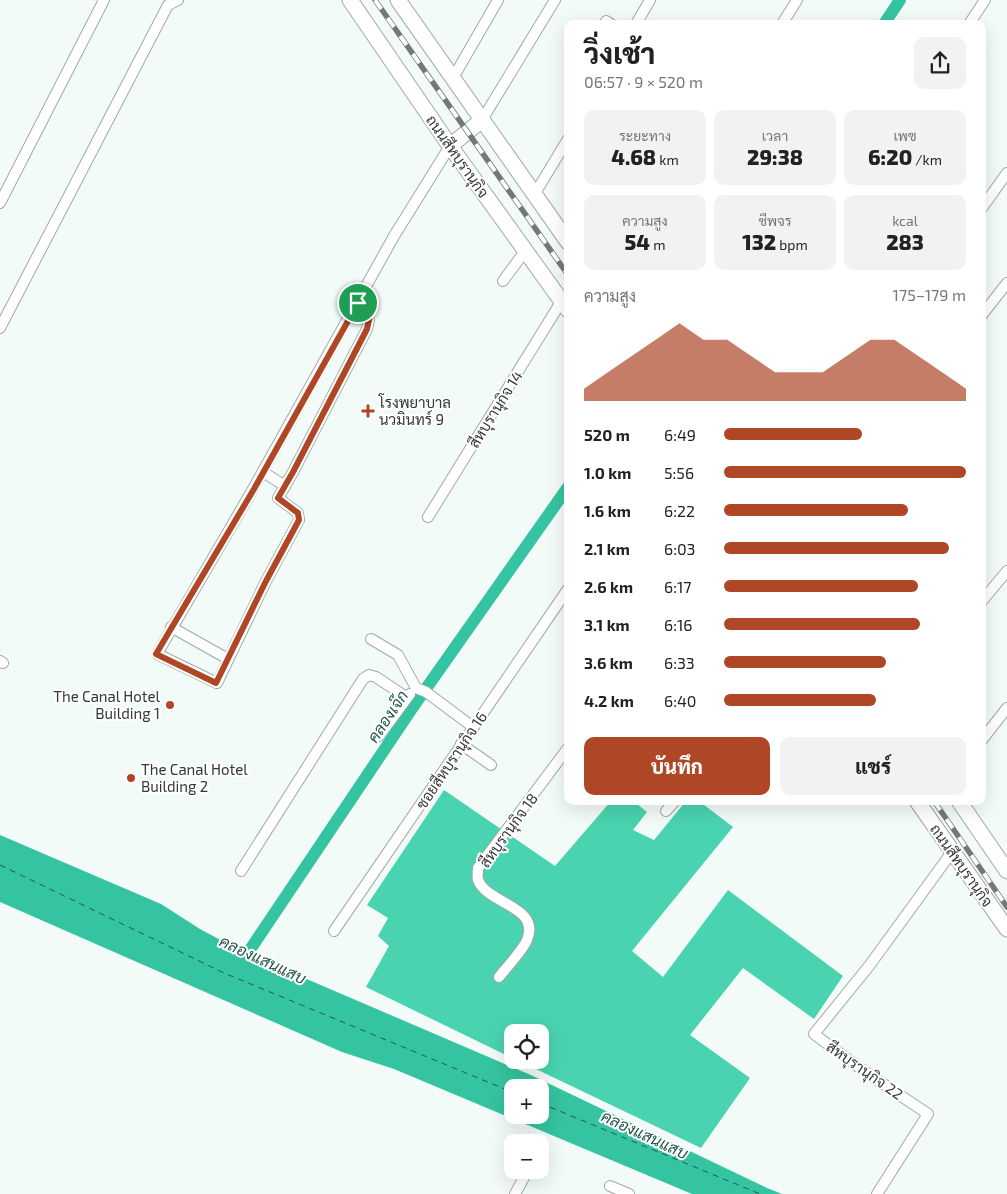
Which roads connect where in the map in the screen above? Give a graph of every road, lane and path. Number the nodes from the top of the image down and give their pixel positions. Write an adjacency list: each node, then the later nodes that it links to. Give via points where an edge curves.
1 (104, 0): 19 (street)
2 (178, 0): 28 (street, via 168,5)
3 (350, 0): 16 (main road, ถนนสีหบุรานุกิจ)
4 (398, 0): 13 (main road)
5 (498, 0): 13 (street)
6 (555, 0): 14 (street)
7 (650, 0): 10 (street)
8 (797, 0): 11 (street)
9 (985, 0): 12 (street)
10 (638, 20)
11 (784, 20)
12 (972, 20)
13 (453, 78): 14 (main road)
14 (482, 120): 16 (main road); 18 (main road)
15 (564, 145): 18 (street)
16 (450, 146): 22 (main road, ถนนสีหบุรานุกิจ); 25 (street, via 394,236)
17 (1007, 174): 20 (street)
18 (534, 194): 21 (main road)
19 (0, 202)
20 (986, 203)
21 (564, 236)
22 (525, 251): 23 (street); 26 (main road, ถนนสีหบุรานุกิจ)
23 (503, 281)
24 (1007, 283): 27 (street)
25 (358, 303): 29 (street); 30 (street, via 370,315 367,329)
26 (564, 306): 31 (street, สีหบุรานุกิจ 14)
27 (986, 310)
28 (0, 328)
29 (263, 472): 30 (street); 35 (street)
30 (284, 486): 37 (street, via 278,498 298,513 299,520)
31 (428, 517)
32 (1007, 571): 34 (street)
33 (564, 595): 41 (street, ซอยสีหบุรานุกิจ 16)
34 (986, 596)
35 (171, 627): 37 (street); 37 (street, via 156,654 216,683)
36 (371, 639): 38 (street, via 398,654)
37 (228, 659)
38 (416, 688): 39 (street); 41 (street)
39 (406, 697): 43 (street); 52 (street, via 376,677 369,675 363,679)
40 (1007, 708): 42 (street)
41 (473, 727): 44 (street, ซอยสีหบุรานุกิจ 16)
42 (986, 735)
43 (378, 736)
44 (461, 744): 46 (street); 55 (street, ซอยสีหบุรานุกิจ 16)
45 (564, 753): 56 (street, สีหบุรานุกิจ 18, via 478,868 478,879 485,890 522,913 529,926 527,940)
46 (491, 765)
47 (671, 805): 50 (street)
48 (920, 805): 51 (main road, ถนนสีหบุรานุกิจ)
49 (962, 805): 53 (main road)
50 (666, 811)
51 (952, 852): 54 (main road, ถนนสีหบุรานุกิจ); 61 (street, สีหบุรานุกิจ 22, via 869,966 814,1034 928,1114)
52 (241, 871)
53 (1007, 871)
54 (1007, 929)
55 (334, 931)
56 (499, 978)
57 (523, 1179): 59 (street)
58 (610, 1186): 60 (street)
59 (515, 1194)
60 (629, 1194)
61 (877, 1194)

